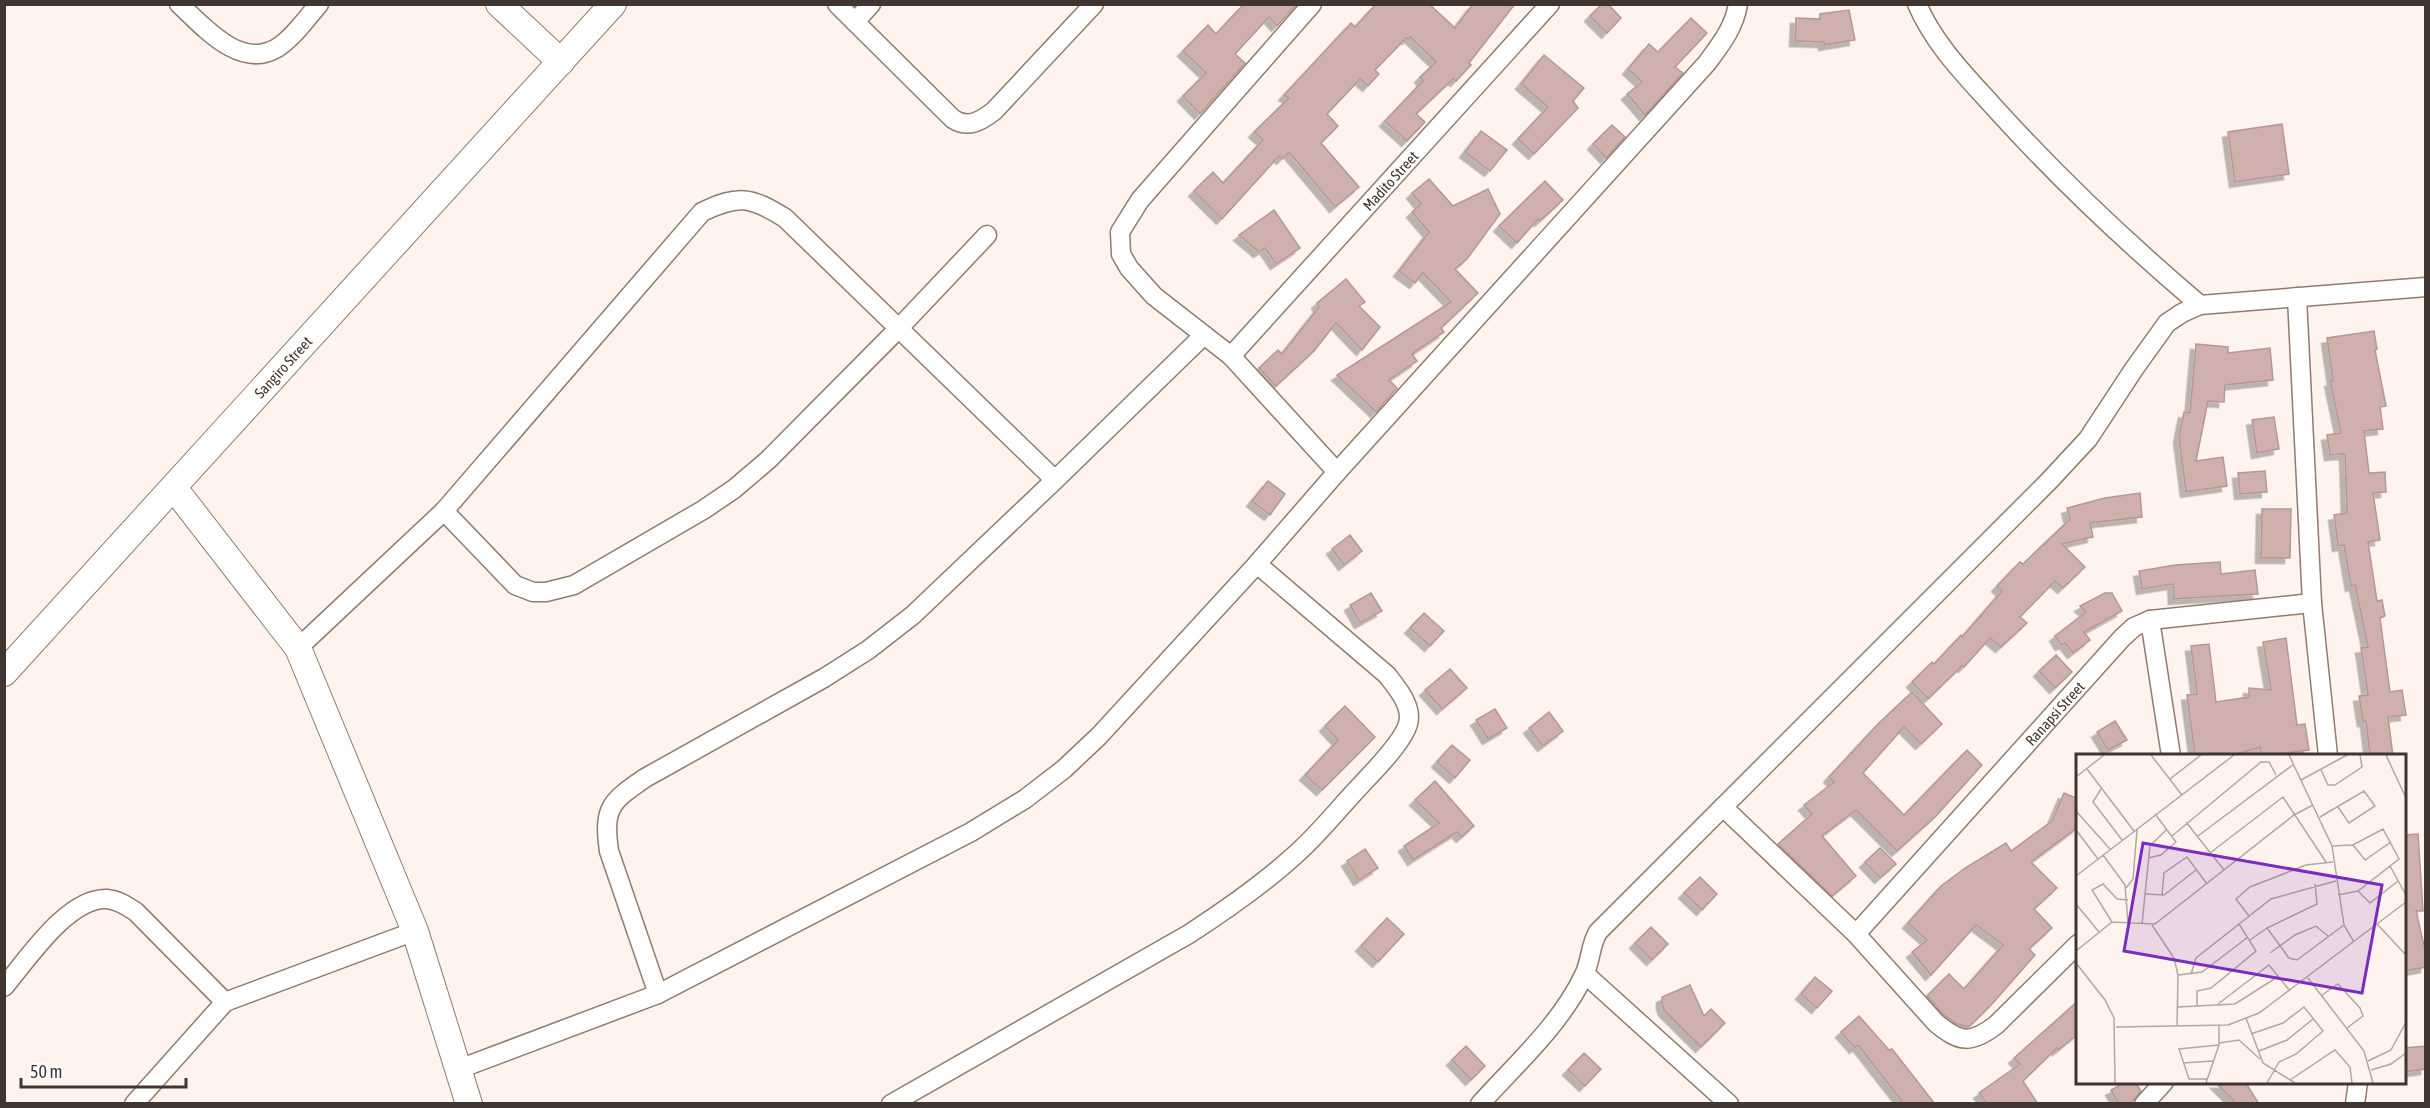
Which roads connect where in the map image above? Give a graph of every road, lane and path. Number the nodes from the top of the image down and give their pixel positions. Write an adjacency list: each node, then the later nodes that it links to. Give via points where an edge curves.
1 (179, 4): 2 (street, via 232,49 254,56 278,47)
2 (319, 4)
3 (499, 4): 13 (street)
4 (614, 4): 13 (street, Sangiro Street)
5 (837, 4): 12 (street)
6 (871, 4): 12 (street)
7 (1094, 4): 12 (street, via 994,111 968,124 952,119)
8 (1312, 4): 19 (street, via 1162,173 1120,232 1121,255 1136,278)
9 (1550, 4): 20 (street, Madito Street)
10 (1738, 4): 21 (street, via 1736,19 1707,63)
11 (1917, 4): 17 (street, via 1938,41 2006,120 2122,239)
12 (855, 22)
13 (561, 62): 23 (street, Sangiro Street)
14 (987, 235): 18 (street)
15 (2426, 287): 16 (street)
16 (2297, 297): 17 (street); 26 (street)
17 (2200, 305): 32 (street, via 2168,323 2088,439 2049,481)
18 (898, 329): 22 (street); 24 (street, via 734,489 660,537 574,585 533,592 515,585); 24 (street, via 786,218 744,200 725,201 702,213 682,235)
19 (1204, 335): 20 (street); 22 (street)
20 (1231, 356): 21 (street)
21 (1337, 472): 25 (street)
22 (1055, 480): 38 (street, via 913,615 868,650 645,778 622,793 610,807 606,829 609,851)
23 (174, 488): 28 (street); 29 (street, Sangiro Street)
24 (444, 511): 28 (street)
25 (1257, 564): 38 (street, via 1099,736 1025,799); 45 (street, via 1387,675 1400,692 1409,716 1401,736 1383,762 1262,885 1189,934)
26 (2313, 603): 27 (street, Ranapsi Street); 31 (street)
27 (2150, 620): 30 (street); 34 (street, Ranapsi Street, via 2122,638)
28 (298, 648): 33 (street)
29 (4, 673)
30 (2171, 754)
31 (2328, 754)
32 (1724, 807): 34 (street); 36 (street, via 1598,932)
33 (415, 932): 39 (street); 40 (street)
34 (1856, 934): 35 (street, via 1936,1023 1949,1034 1973,1040 1996,1025)
35 (2076, 946)
36 (1585, 974): 46 (street, via 1540,1039); 47 (street)
37 (4, 987): 39 (street, via 70,912 106,899 136,912)
38 (658, 994): 40 (street)
39 (225, 1002): 43 (street)
40 (459, 1069): 44 (street)
41 (2163, 1084): 48 (street)
42 (2358, 1084): 49 (street)
43 (134, 1104)
44 (469, 1104)
45 (891, 1104)
46 (1480, 1104)
47 (1729, 1104)
48 (2144, 1104)
49 (2355, 1104)

